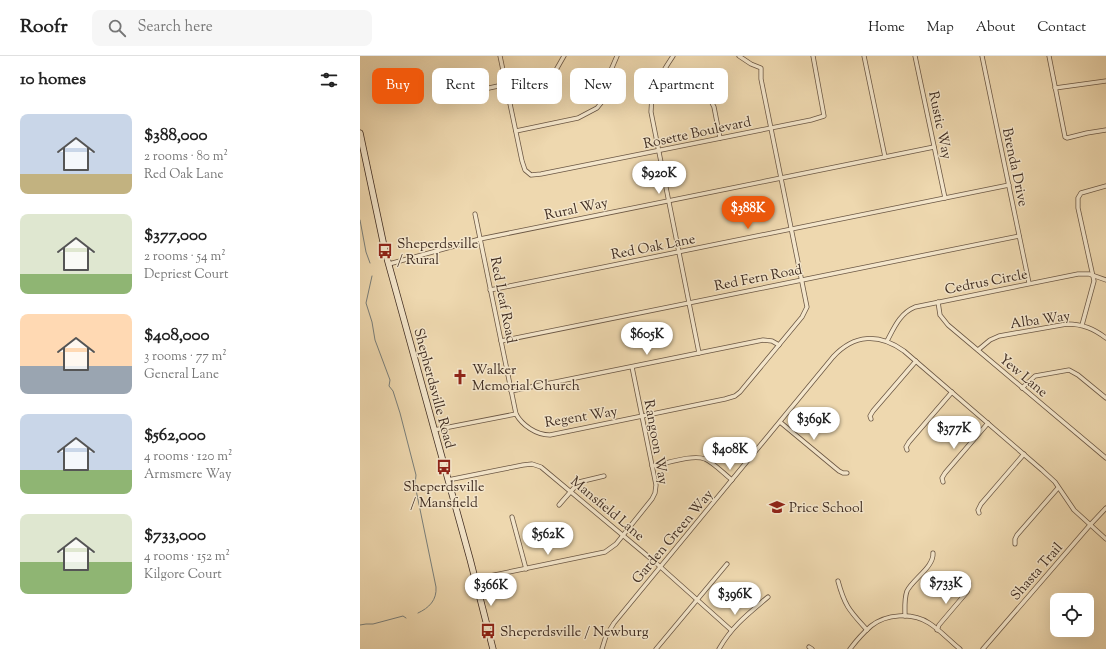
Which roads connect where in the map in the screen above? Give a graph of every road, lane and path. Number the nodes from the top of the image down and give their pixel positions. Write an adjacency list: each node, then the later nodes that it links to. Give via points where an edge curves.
1 (500, 56): 11 (street)
2 (564, 56): 12 (street)
3 (617, 56): 21 (street, via 597,108 578,118)
4 (673, 56): 25 (street, via 659,78 652,96 652,117)
5 (739, 56): 19 (street, via 761,68)
6 (813, 56): 19 (street, Rosette Boulevard, via 824,116)
7 (864, 56): 26 (street)
8 (915, 56): 24 (street, Rustic Way)
9 (982, 56): 28 (street, Brenda Drive)
10 (1049, 56): 16 (street)
11 (503, 68)
12 (557, 68)
13 (1106, 81): 16 (street)
14 (497, 86): 15 (street)
15 (489, 88)
16 (1055, 88): 20 (street, via 1065,138)
17 (510, 104): 21 (street)
18 (712, 104): 23 (street)
19 (771, 128): 23 (street, Rosette Boulevard); 27 (street)
20 (1106, 130)
21 (516, 131): 25 (street, Rosette Boulevard, via 525,170 531,175)
22 (360, 133): 37 (main road, Shepherdsville Road)
23 (720, 138): 25 (street, Rosette Boulevard)
24 (934, 147): 26 (street, Rural Way); 30 (street, Rustic Way)
25 (658, 151): 31 (street)
26 (885, 157): 27 (street, Rural Way)
27 (781, 178): 31 (street, Rural Way); 33 (street)
28 (1009, 185): 30 (street, Red Oak Lane); 34 (street, Brenda Drive)
29 (1106, 186): 38 (street, via 1081,193 1078,198)
30 (945, 198): 33 (street, Red Oak Lane)
31 (668, 200): 35 (street, Rural Way); 36 (street)
32 (475, 214): 35 (street, Red Leaf Road)
33 (791, 229): 36 (street, Red Oak Lane); 39 (street)
34 (1019, 236): 39 (street, Red Fern Road); 41 (street, Brenda Drive)
35 (480, 239): 37 (street, Rural Way); 42 (street, Red Leaf Road)
36 (679, 252): 42 (street, Red Oak Lane); 43 (street)
37 (389, 264): 63 (main road, Shepherdsville Road)
38 (1092, 276): 40 (street, Cedrus Circle); 41 (street, Cedrus Circle, via 1078,274); 45 (street, via 1094,281)
39 (801, 280): 43 (street, Red Fern Road); 49 (street, via 806,309)
40 (1106, 280)
41 (1029, 283): 44 (street, Cedrus Circle)
42 (490, 290): 47 (street, Red Leaf Road)
43 (689, 302): 47 (street, Red Fern Road); 51 (street)
44 (938, 302): 48 (street, Cedrus Circle, via 915,306 906,311); 50 (street, Yew Lane, via 940,315 945,323)
45 (1082, 325): 46 (street, Alba Way); 50 (street, Alba Way, via 1057,325 999,336)
46 (1106, 338)
47 (501, 341): 55 (street, Red Leaf Road)
48 (887, 341): 52 (street); 61 (street, Garden Green Way, via 863,339 842,348)
49 (779, 345): 51 (street, via 772,340 763,340); 59 (street, Regent Way, via 737,395)
50 (978, 350): 54 (street, Yew Lane)
51 (699, 353): 53 (street)
52 (916, 361): 56 (street); 60 (street, via 872,411)
53 (632, 367): 55 (street); 59 (street, Rangoon Way)
54 (1022, 388): 57 (street, via 1034,376 1069,370); 66 (street, Yew Lane)
55 (511, 391): 58 (street, Red Leaf Road)
56 (952, 392): 62 (street); 64 (street, via 909,442)
57 (1106, 398)
58 (516, 414): 59 (street, Regent Way, via 533,430 546,435); 63 (street)
59 (642, 416): 67 (street, Rangoon Way)
60 (871, 419)
61 (780, 422): 68 (street, via 838,471); 71 (street, Garden Green Way)
62 (988, 423): 65 (street); 72 (street, via 945,473)
63 (434, 430): 70 (main road, Shepherdsville Road)
64 (907, 450)
65 (1024, 454): 73 (street, via 1050,477); 77 (street, via 981,504)
66 (1106, 458)
67 (652, 466): 71 (street, via 699,458 707,460); 80 (street, Rangoon Way, via 655,493)
68 (847, 473)
69 (604, 476): 74 (street, via 581,481)
70 (448, 480): 74 (street, Mansfield Lane, via 532,464 543,469); 87 (main road, Shepherdsville Road)
71 (732, 480): 85 (street, Garden Green Way)
72 (943, 482)
73 (1058, 488): 79 (street, via 1071,507); 82 (street, via 1017,534)
74 (570, 492): 75 (street); 80 (street, Mansfield Lane)
75 (559, 506)
76 (1106, 508): 79 (street, Shasta Trail)
77 (979, 513)
78 (512, 517): 86 (street)
79 (1090, 525): 81 (street); 102 (street, Shasta Trail)
80 (623, 535): 85 (street, Mansfield Lane); 86 (street, Rangoon Way, via 605,552)
81 (1106, 539)
82 (1015, 544)
83 (933, 553): 92 (street, via 932,561 907,592)
84 (727, 564): 91 (street)
85 (660, 567): 91 (street, Mansfield Lane); 97 (street, Garden Green Way, via 610,628)
86 (526, 569): 87 (street, Rangoon Way)
87 (475, 579): 96 (main road, Shepherdsville Road)
88 (838, 581): 94 (street, via 847,608)
89 (969, 584): 95 (street, via 967,592)
90 (768, 597): 93 (street)
91 (697, 600): 93 (street, Mansfield Lane); 98 (street)
92 (905, 616): 94 (street, via 885,619); 95 (street, via 926,622)
93 (731, 630): 99 (street)
94 (867, 630): 100 (street)
95 (937, 630): 101 (street)
96 (493, 649)
97 (602, 649)
98 (656, 649)
99 (719, 649)
100 (850, 649)
101 (960, 649)
102 (983, 649)

